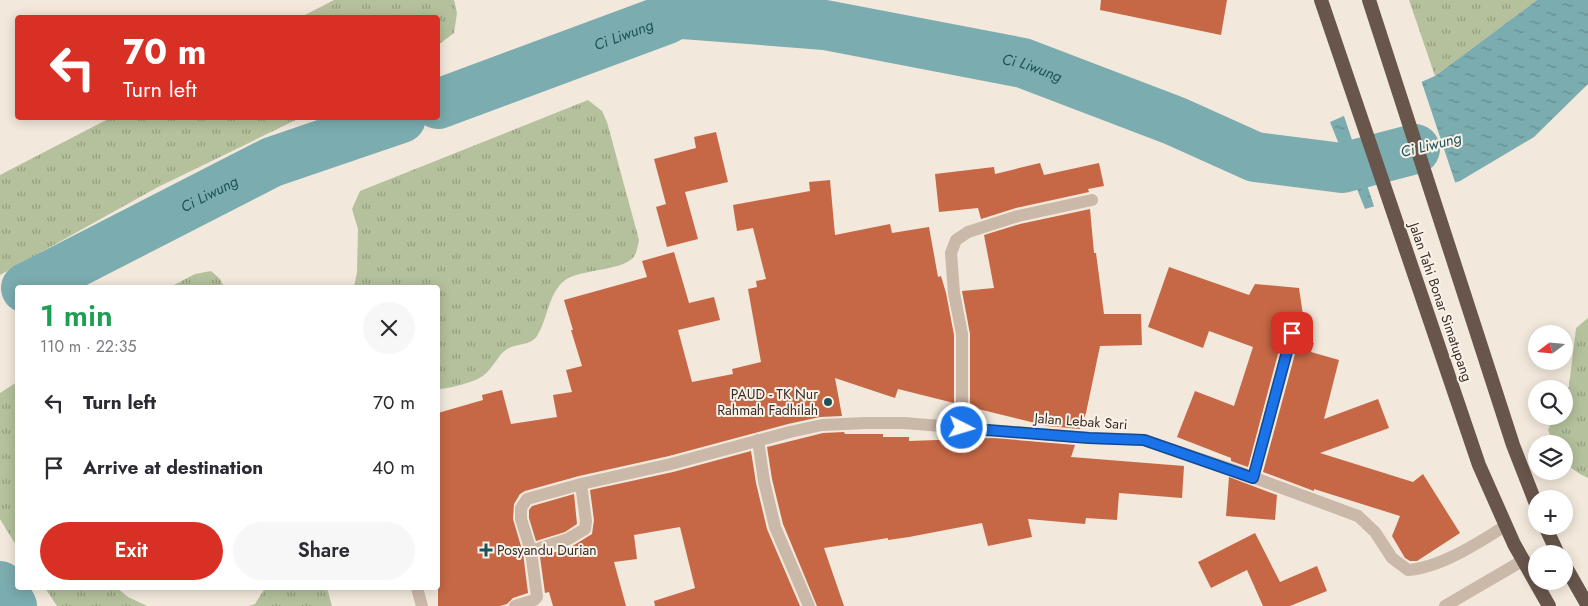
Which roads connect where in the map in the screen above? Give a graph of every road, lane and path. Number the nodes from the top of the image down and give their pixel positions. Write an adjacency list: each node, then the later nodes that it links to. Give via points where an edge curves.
1 (1321, 0): 10 (highway, Jalan Tahi Bonar Simatupang, via 1479,465)
2 (1369, 0): 9 (highway, Jalan Tahi Bonar Simatupang, via 1462,292)
3 (1092, 200): 5 (street, via 1018,216 968,232 956,240 950,252 962,334)
4 (1292, 333): 7 (street)
5 (962, 428): 6 (street, Jalan Lebak Sari, via 866,422 822,426); 7 (street, Jalan Lebak Sari, via 1144,440)
6 (758, 440): 8 (street, Jalan Lebak Sari, via 672,464); 17 (street, via 775,527)
7 (1253, 478): 10 (street, Jalan Lebak Sari, via 1358,516 1375,532 1392,558 1408,570 1420,569 1467,550)
8 (581, 484): 11 (street, via 585,529 568,539); 11 (street, Jalan Lebak Sari, via 527,499 521,508 521,520)
9 (1531, 490)
10 (1505, 526): 12 (highway, Jalan Tahi Bonar Simatupang)
11 (530, 552): 16 (street, via 538,597)
12 (1522, 561): 18 (street); 19 (highway, Jalan Tahi Bonar Simatupang)
13 (1573, 580): 20 (highway)
14 (418, 590): 15 (street)
15 (422, 606)
16 (515, 606)
17 (809, 606)
18 (1445, 606)
19 (1549, 606)
20 (1588, 606)

